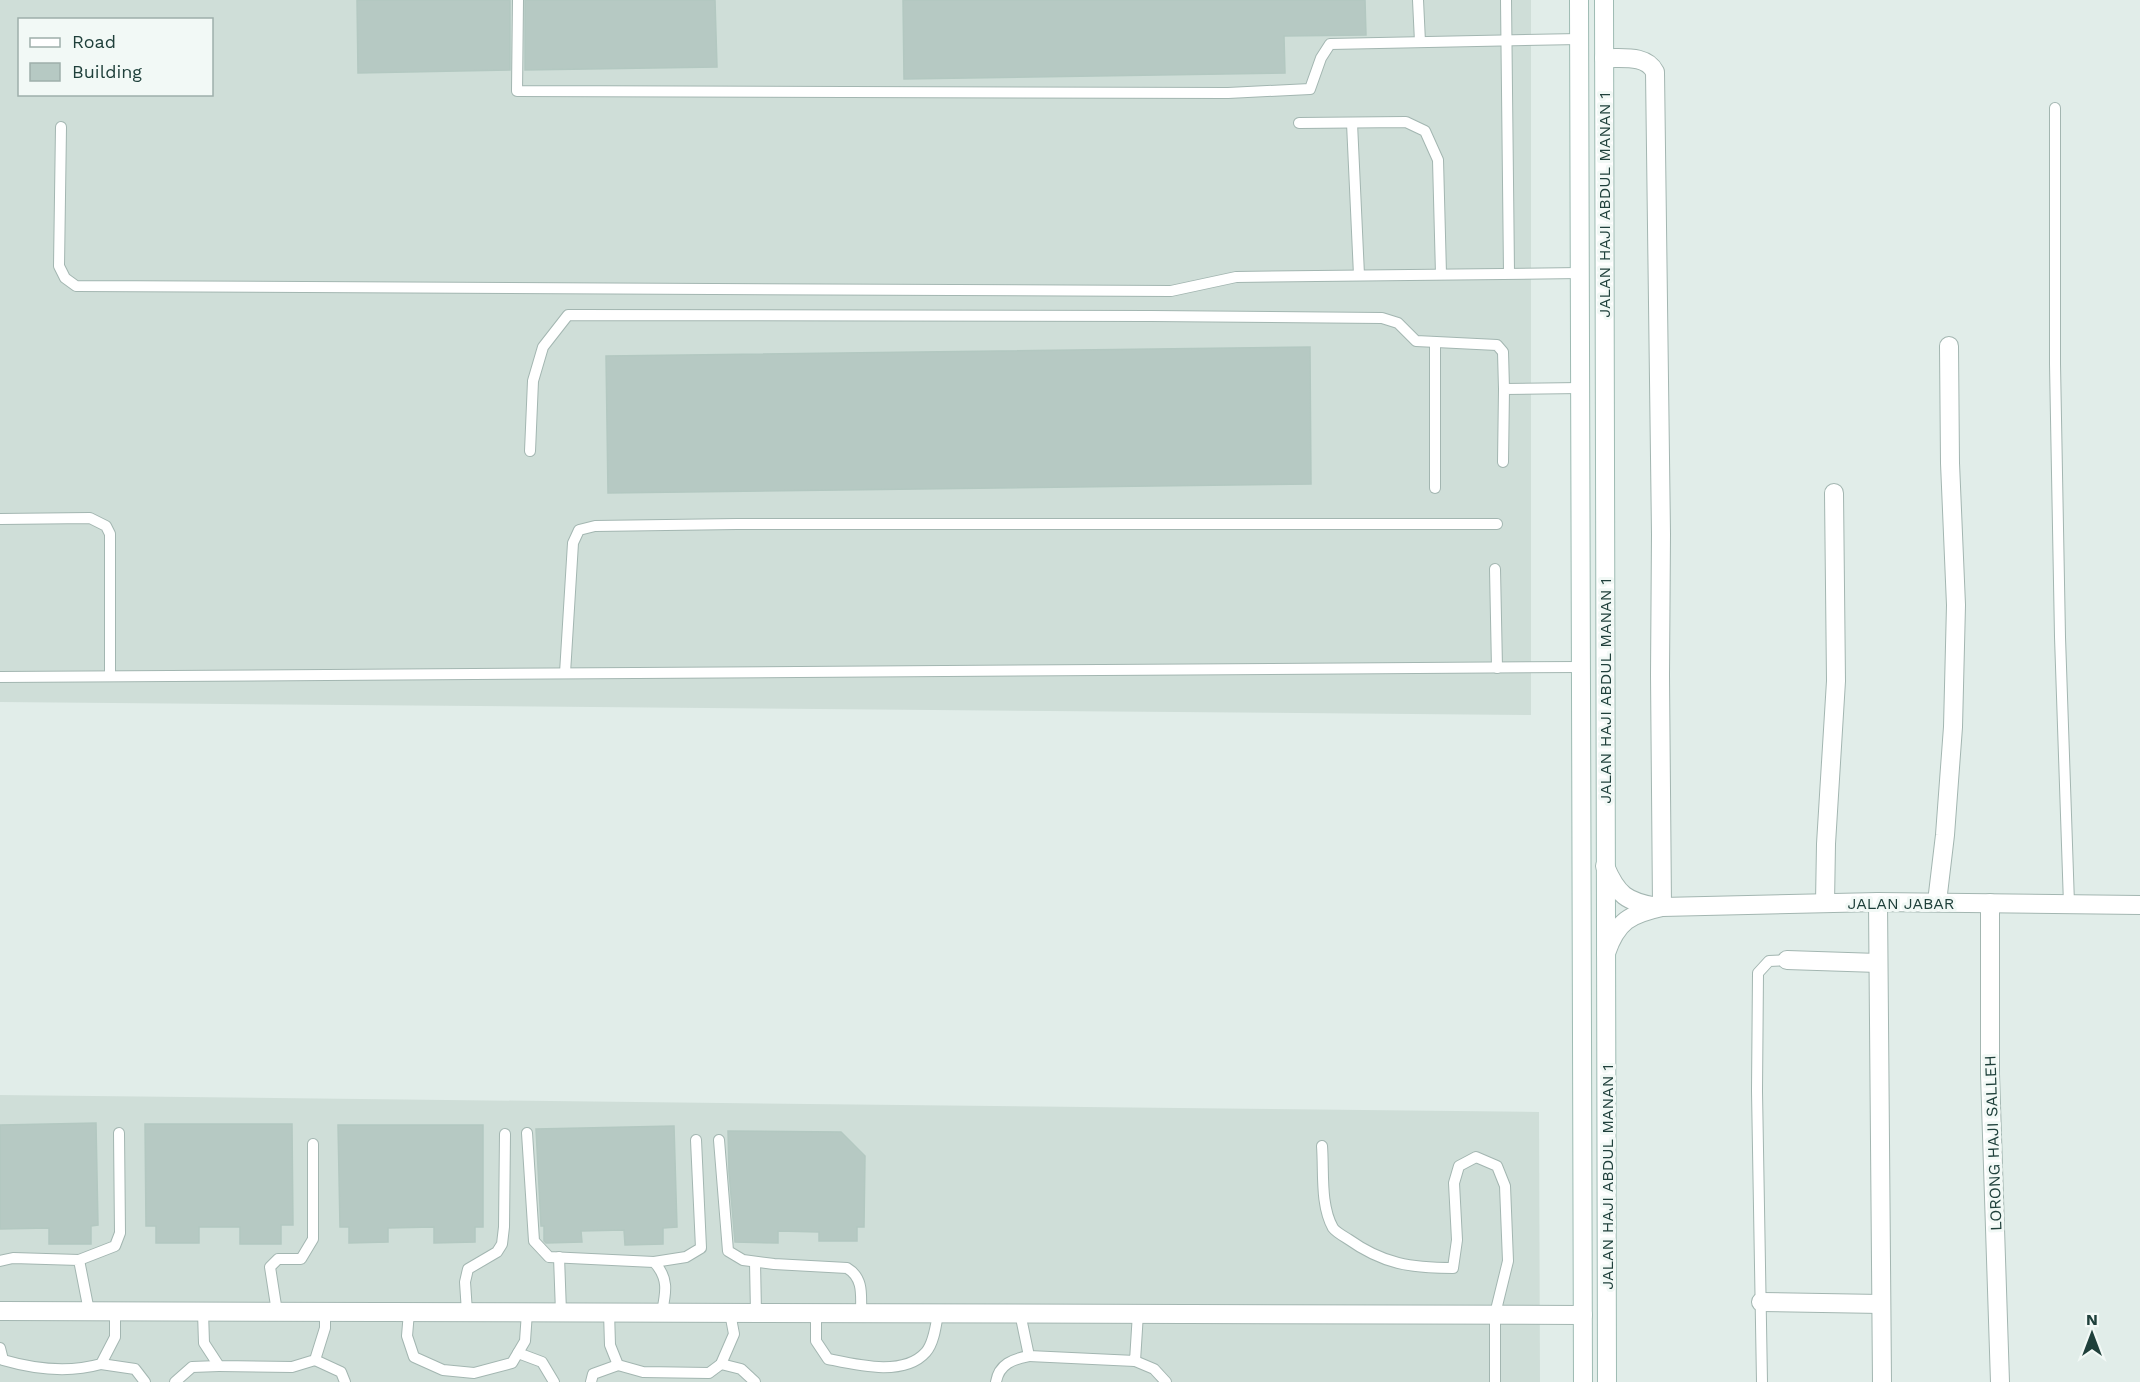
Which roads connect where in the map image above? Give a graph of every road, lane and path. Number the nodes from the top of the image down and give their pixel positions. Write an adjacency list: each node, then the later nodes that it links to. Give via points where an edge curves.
1 (518, 0): 8 (lane, via 517,91 1228,93 1310,88 1330,44)
2 (1418, 0): 8 (lane)
3 (1506, 0): 7 (lane)
4 (1579, 0): 6 (street, JALAN HAJI ABDUL MANAN 1)
5 (1604, 0): 9 (street, JALAN HAJI ABDUL MANAN 1)
6 (1579, 39): 7 (lane); 15 (street, JALAN HAJI ABDUL MANAN 1)
7 (1506, 41): 8 (lane); 14 (lane)
8 (1420, 42)
9 (1610, 58): 34 (street, JALAN HAJI ABDUL MANAN 1); 41 (street, via 1647,62 1655,72)
10 (2055, 108): 39 (lane, via 2060,637)
11 (1299, 123): 12 (lane)
12 (1352, 123): 16 (lane, via 1406,122 1425,131 1438,160); 17 (lane)
13 (61, 127): 17 (lane, via 59,266 75,286 1171,291 1236,277)
14 (1509, 273): 15 (lane); 16 (lane)
15 (1580, 273): 20 (street, JALAN HAJI ABDUL MANAN 1)
16 (1441, 274): 17 (lane)
17 (1359, 275)
18 (1435, 342): 21 (lane, via 1497,345 1503,352); 22 (lane, via 1413,340 1398,323 1382,318 568,315 543,347 533,381); 24 (lane)
19 (1949, 346): 36 (street, via 1955,650 1945,834)
20 (1580, 388): 21 (lane); 29 (street, JALAN HAJI ABDUL MANAN 1)
21 (1504, 389): 23 (lane)
22 (530, 451)
23 (1503, 462)
24 (1435, 488)
25 (1834, 493): 37 (street, via 1836,681)
26 (0, 519): 32 (lane, via 90,518 106,526 110,534)
27 (1497, 524): 31 (lane, via 595,526 579,530 573,543)
28 (1495, 569): 30 (lane)
29 (1581, 667): 30 (lane); 79 (street, JALAN HAJI ABDUL MANAN 1)
30 (1497, 668): 31 (lane)
31 (565, 673): 32 (lane)
32 (110, 676): 33 (lane)
33 (0, 677)
34 (1605, 866): 41 (street, via 1624,898); 42 (street, JALAN HAJI ABDUL MANAN 1)
35 (1878, 902): 36 (street, JALAN JABAR); 37 (street, JALAN JABAR); 44 (street)
36 (1936, 902): 38 (street, JALAN JABAR)
37 (1825, 903): 41 (street, JALAN JABAR)
38 (1990, 903): 39 (street, JALAN JABAR); 103 (street, LORONG HAJI SALLEH, via 1990,1074)
39 (2070, 904): 40 (street, JALAN JABAR)
40 (2140, 905)
41 (1662, 907): 42 (street, via 1641,911 1624,921 1612,936)
42 (1606, 954): 100 (street, JALAN HAJI ABDUL MANAN 1)
43 (1787, 960): 44 (street); 57 (lane, via 1769,961 1758,973)
44 (1878, 963): 58 (street)
45 (119, 1133): 53 (lane, via 120,1233 115,1246)
46 (527, 1133): 52 (lane, via 534,1241 549,1257)
47 (505, 1134): 66 (lane, via 502,1244 497,1252 468,1269)
48 (696, 1140): 55 (lane, via 701,1248 686,1257)
49 (719, 1140): 56 (lane, via 728,1251)
50 (313, 1144): 63 (lane, via 313,1239 301,1259 278,1259 270,1267)
51 (1322, 1146): 78 (lane, via 1323,1196 1334,1229 1385,1260 1423,1268 1453,1268 1457,1240 1454,1183 1459,1166 1476,1157 1497,1166 1505,1186 1508,1261)
52 (559, 1257): 55 (lane); 68 (lane)
53 (79, 1260): 54 (lane); 60 (lane)
54 (0, 1261)
55 (654, 1262): 70 (lane, via 663,1272 666,1293)
56 (755, 1262): 72 (lane); 74 (lane, via 847,1268 860,1283)
57 (1761, 1302): 58 (street); 101 (lane)
58 (1881, 1304): 102 (street)
59 (0, 1311): 60 (street)
60 (89, 1311): 61 (street)
61 (115, 1311): 62 (street); 86 (lane, via 115,1337)
62 (203, 1312): 63 (street); 89 (lane, via 204,1343)
63 (277, 1312): 64 (street)
64 (325, 1312): 65 (street); 84 (lane, via 325,1328)
65 (409, 1312): 66 (street); 81 (lane, via 406,1336 414,1357 443,1370 474,1373 512,1363)
66 (467, 1312): 67 (street)
67 (527, 1312): 68 (street); 81 (lane, via 525,1341)
68 (561, 1312): 69 (street)
69 (609, 1312): 70 (street); 88 (lane, via 610,1345)
70 (662, 1312): 71 (street)
71 (730, 1313): 72 (street); 87 (lane, via 734,1334)
72 (756, 1313): 73 (street)
73 (816, 1313): 74 (street); 75 (lane, via 816,1341 828,1359 890,1368 915,1361 927,1351)
74 (861, 1313): 75 (street)
75 (938, 1313): 76 (street)
76 (1020, 1313): 77 (street); 82 (lane)
77 (1138, 1313): 78 (street); 85 (lane)
78 (1495, 1314): 79 (street); 98 (lane)
79 (1583, 1315): 99 (street, JALAN HAJI ABDUL MANAN 1)
80 (0, 1348): 83 (lane)
81 (518, 1353): 93 (lane, via 542,1362)
82 (1029, 1356): 85 (lane); 96 (lane, via 1011,1359 997,1374)
83 (2, 1360): 86 (lane, via 27,1367 60,1369)
84 (315, 1360): 89 (lane, via 292,1367); 92 (lane, via 341,1372)
85 (1135, 1361): 97 (lane, via 1154,1369)
86 (101, 1364): 90 (lane, via 135,1369)
87 (721, 1364): 88 (lane, via 709,1373 643,1372); 95 (lane, via 741,1369)
88 (618, 1365): 94 (lane, via 593,1374)
89 (219, 1366): 91 (lane, via 192,1367)
90 (145, 1382)
91 (175, 1382)
92 (345, 1382)
93 (554, 1382)
94 (591, 1382)
95 (755, 1382)
96 (996, 1382)
97 (1166, 1382)
98 (1495, 1382)
99 (1583, 1382)
100 (1607, 1382)
101 (1762, 1382)
102 (1882, 1382)
103 (2000, 1382)

